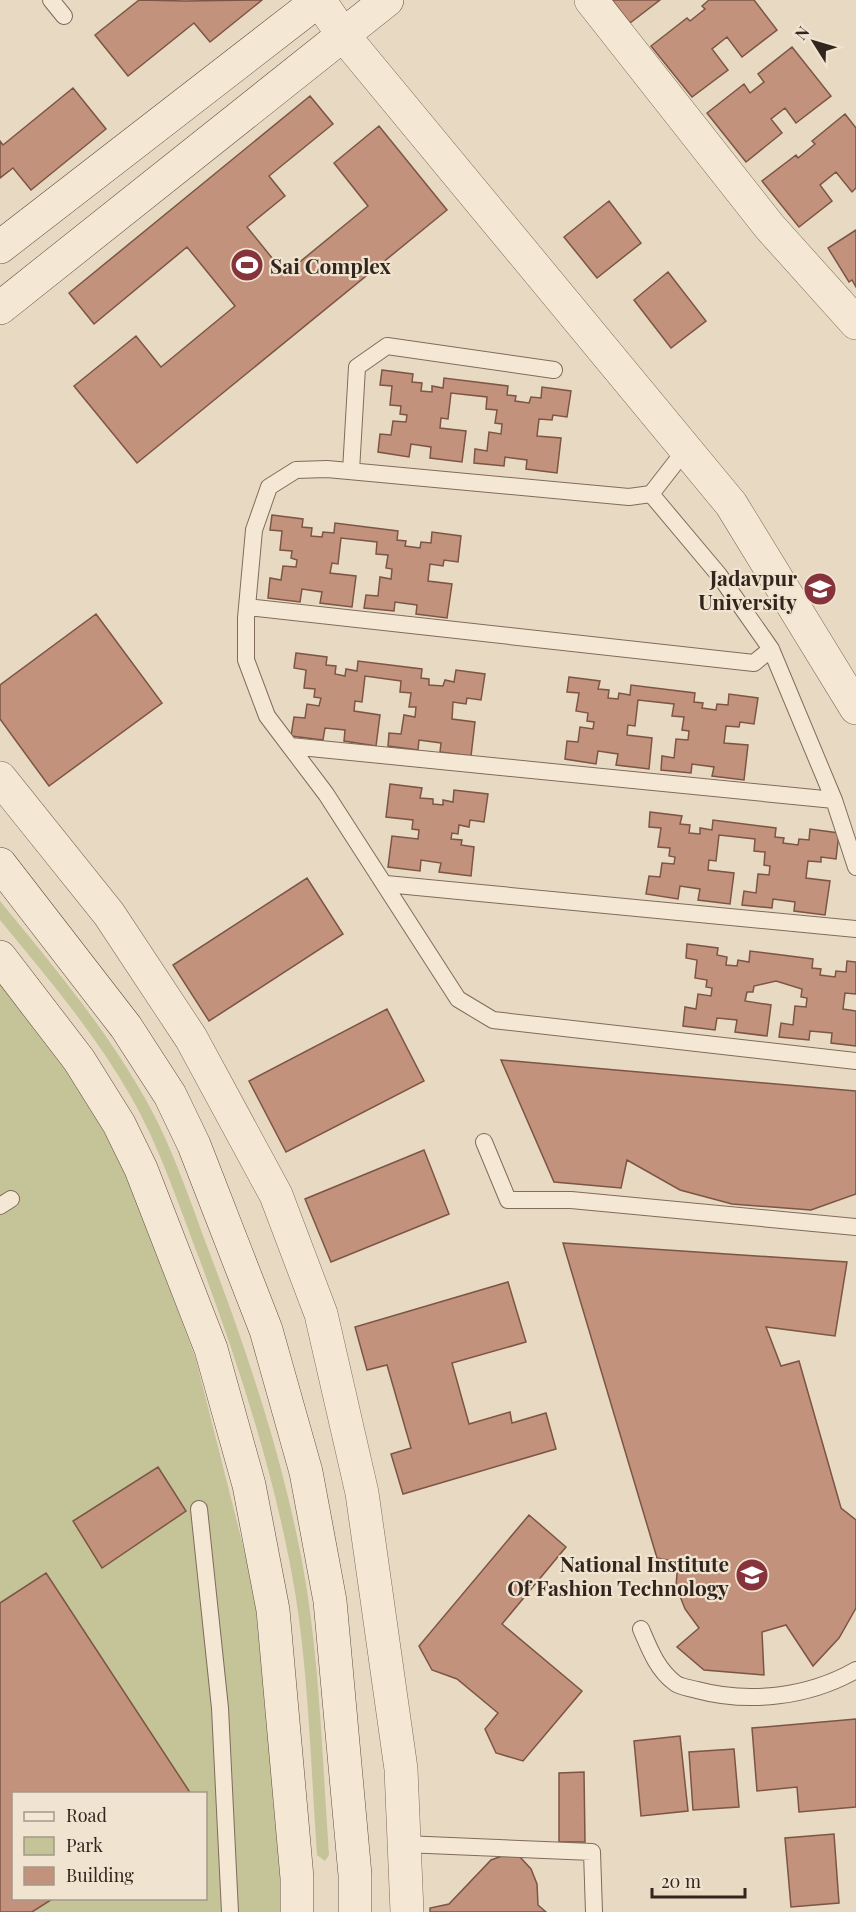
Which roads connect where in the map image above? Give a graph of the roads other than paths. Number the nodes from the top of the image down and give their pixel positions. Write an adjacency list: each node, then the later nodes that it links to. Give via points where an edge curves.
1 (51, 0): 5 (lane)
2 (319, 0): 6 (street); 7 (street)
3 (387, 0): 6 (street)
4 (591, 0): 9 (street, via 769,226)
5 (64, 16)
6 (343, 35): 8 (street); 11 (street)
7 (0, 247)
8 (0, 308)
9 (856, 323)
10 (554, 370): 12 (lane, via 387,346 357,367)
11 (686, 450): 13 (lane); 16 (street, via 731,504)
12 (351, 471): 13 (lane, via 629,497); 14 (lane, via 296,470 269,486 254,530)
13 (651, 494): 15 (lane, via 719,575)
14 (247, 606): 15 (lane, via 754,663); 17 (lane, via 246,660 267,716)
15 (771, 649): 19 (lane)
16 (856, 708)
17 (290, 746): 19 (lane); 22 (lane)
18 (0, 778): 31 (street, via 110,914 191,1038 276,1195 317,1303 362,1493 401,1769)
19 (834, 800): 21 (lane)
20 (0, 864): 34 (street, via 126,1027 170,1095 194,1145 266,1330 306,1472 330,1601)
21 (856, 867)
22 (386, 884): 23 (lane); 25 (lane, via 458,999 493,1020)
23 (856, 929)
24 (0, 957): 33 (street, via 79,1060 119,1124 141,1169 211,1348 249,1485 273,1610)
25 (856, 1062)
26 (484, 1142): 27 (lane, via 508,1200 571,1200)
27 (856, 1227)
28 (199, 1509): 32 (lane, via 220,1708)
29 (641, 1629): 30 (lane, via 654,1660 676,1684 724,1698 783,1695 831,1684)
30 (856, 1670)
31 (404, 1844): 35 (street); 36 (lane, via 592,1852)
32 (230, 1912)
33 (297, 1912)
34 (355, 1912)
35 (407, 1912)
36 (594, 1912)

